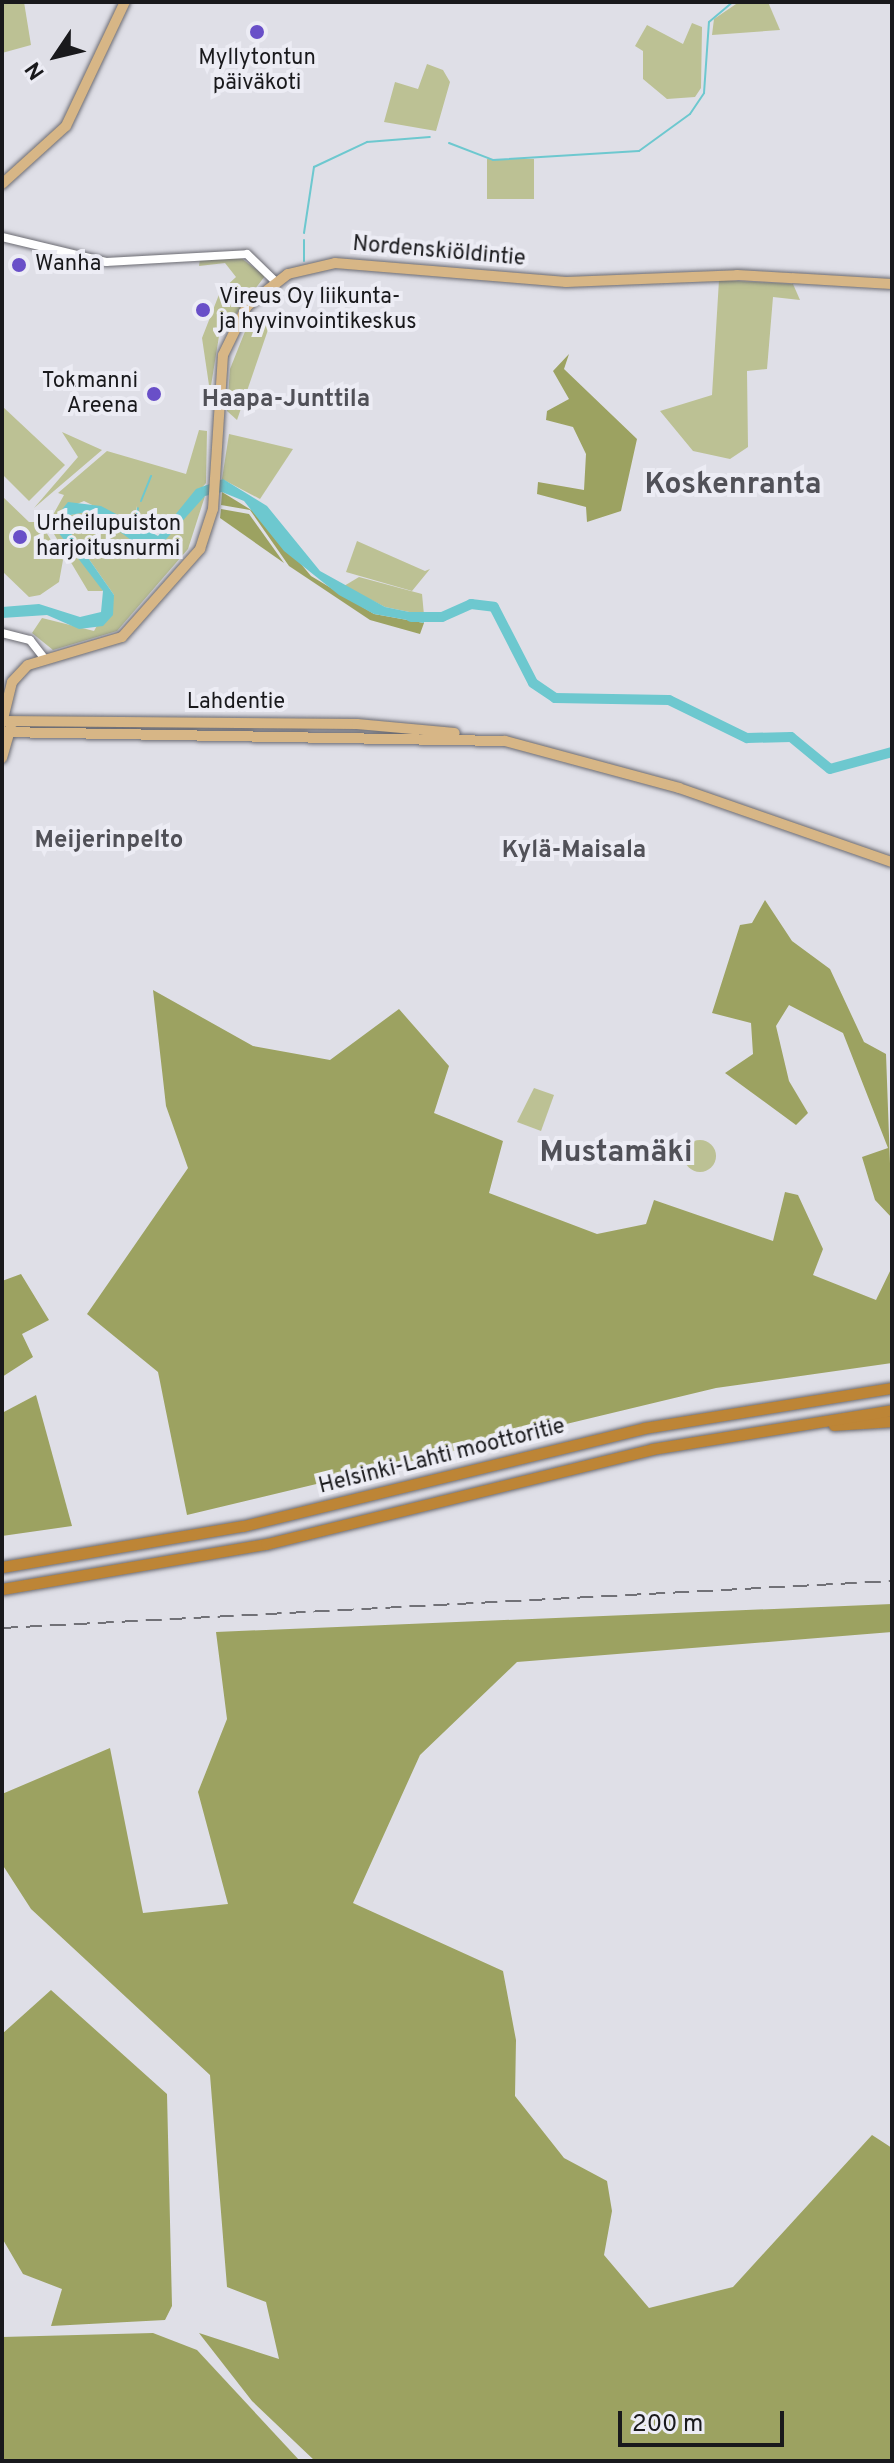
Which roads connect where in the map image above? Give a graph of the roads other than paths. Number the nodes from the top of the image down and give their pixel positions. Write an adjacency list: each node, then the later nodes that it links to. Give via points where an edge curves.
1 (125, 2): 2 (main road, via 66,126)
2 (2, 184)
3 (2, 237): 4 (street, via 106,262 247,254)
4 (275, 281): 5 (main road, Nordenskiöldintie, via 335,263 546,281 737,275); 7 (main road, via 247,306 223,355 213,499 200,549 132,628 101,646)
5 (892, 284)
6 (2, 633): 7 (street, via 30,640)
7 (45, 659): 8 (main road, via 15,678)
8 (5, 725): 9 (main road); 10 (main road, Lahdentie, via 377,725 468,737 611,767)
9 (2, 758)
10 (892, 862)
11 (892, 1386): 15 (highway, Helsinki-Lahti moottoritie, via 644,1428 243,1526)
12 (892, 1410): 14 (highway, Helsinki-Lahti moottoritie)
13 (892, 1421): 14 (highway)
14 (762, 1428): 16 (highway, Helsinki-Lahti moottoritie, via 585,1463 266,1544)
15 (2, 1567)
16 (2, 1589)

